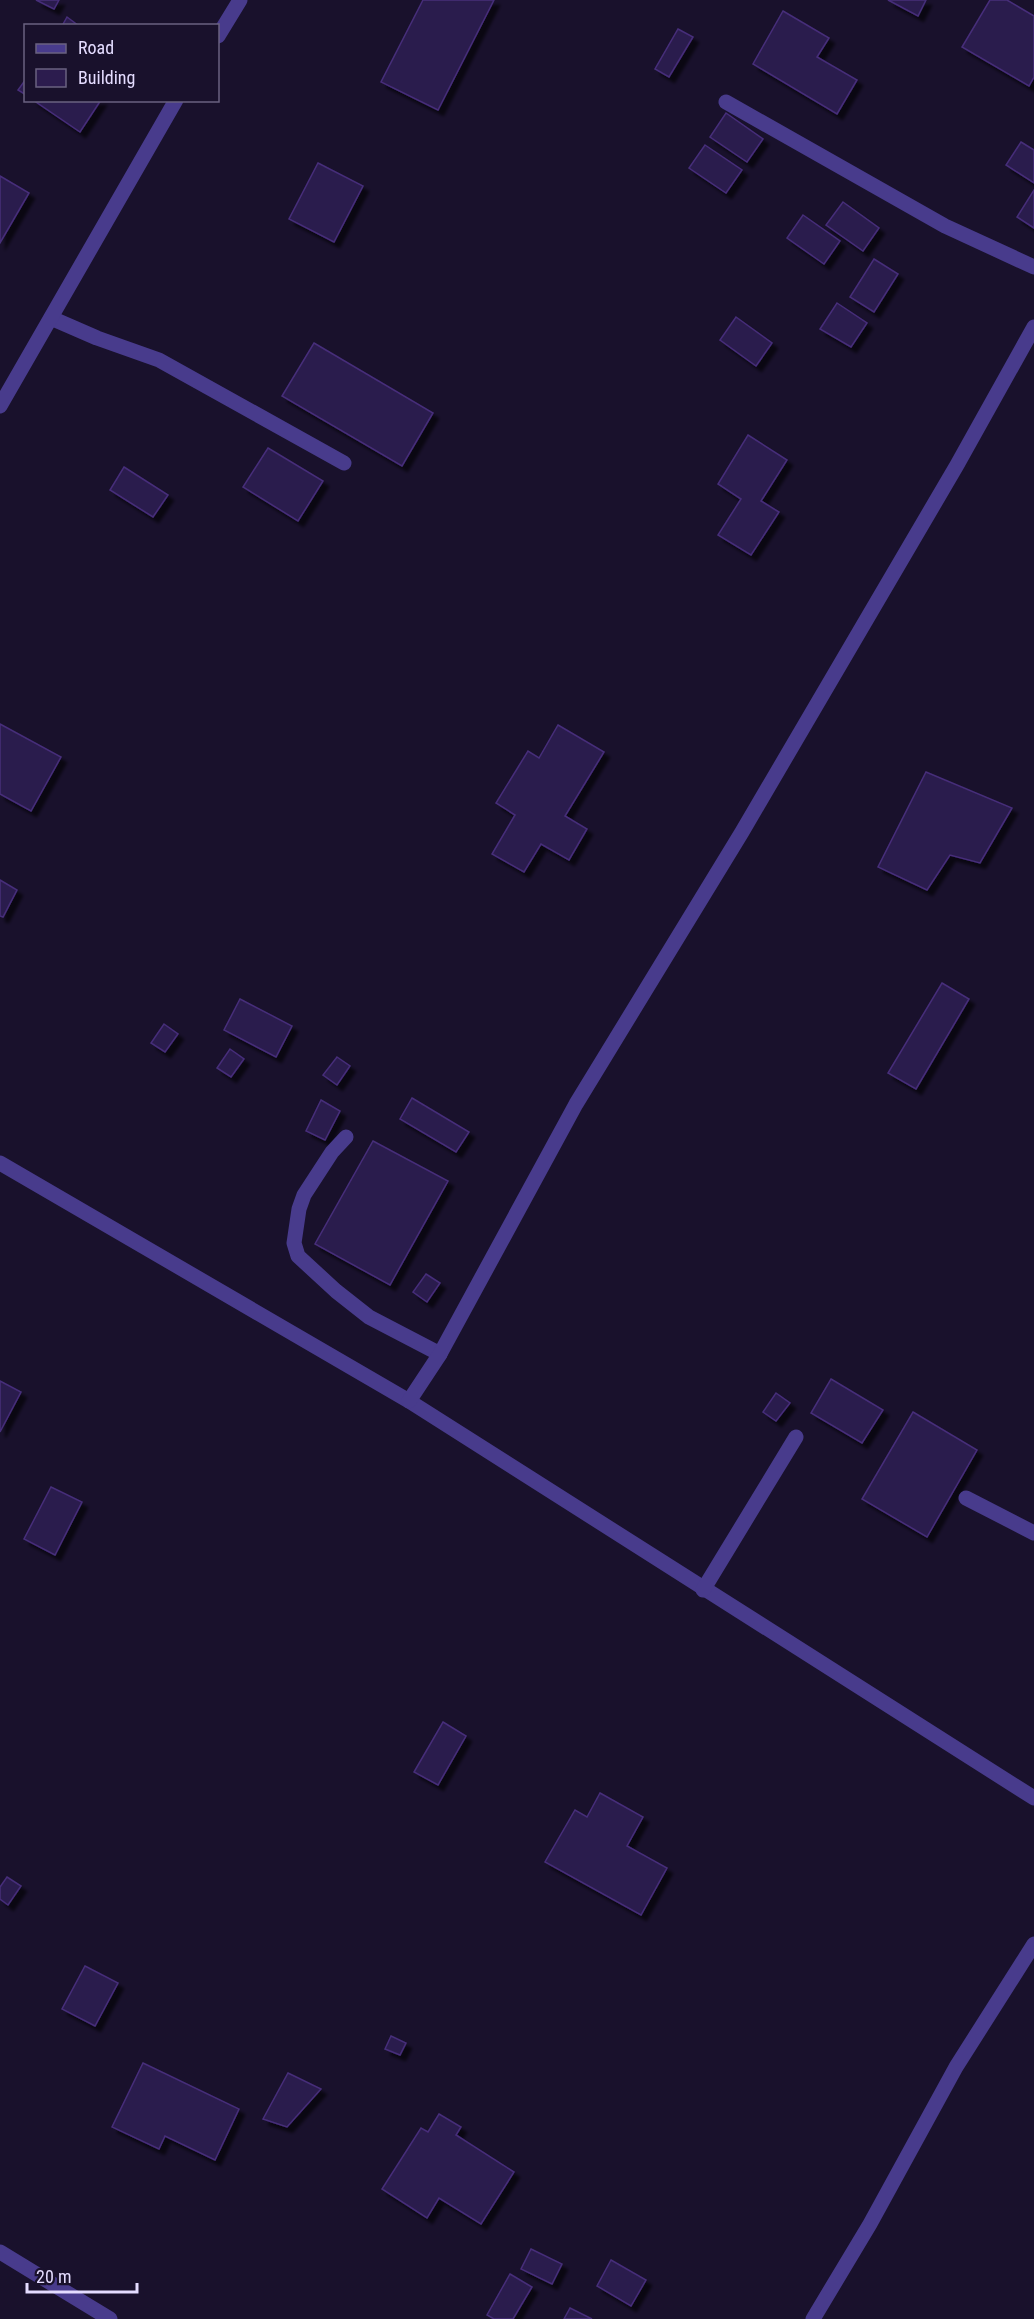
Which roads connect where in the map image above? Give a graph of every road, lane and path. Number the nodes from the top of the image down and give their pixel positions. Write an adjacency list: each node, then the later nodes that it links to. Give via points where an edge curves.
1 (240, 0): 2 (street)
2 (219, 34)
3 (175, 102): 6 (street)
4 (726, 102): 5 (street, via 945,226)
5 (1034, 267)
6 (51, 318): 8 (street); 9 (street, via 159,360)
7 (1034, 327): 12 (street, via 742,832 576,1104)
8 (0, 406)
9 (344, 463)
10 (346, 1137): 12 (street, via 304,1195 294,1247 304,1263 369,1317)
11 (0, 1163): 13 (street)
12 (440, 1354): 13 (street)
13 (409, 1401): 17 (street)
14 (796, 1437): 17 (street)
15 (966, 1498): 16 (street)
16 (1034, 1533)
17 (703, 1590): 18 (street)
18 (1034, 1798)
19 (1034, 1944): 22 (street, via 956,2067)
20 (0, 2252): 21 (street)
21 (110, 2319)
22 (813, 2319)

